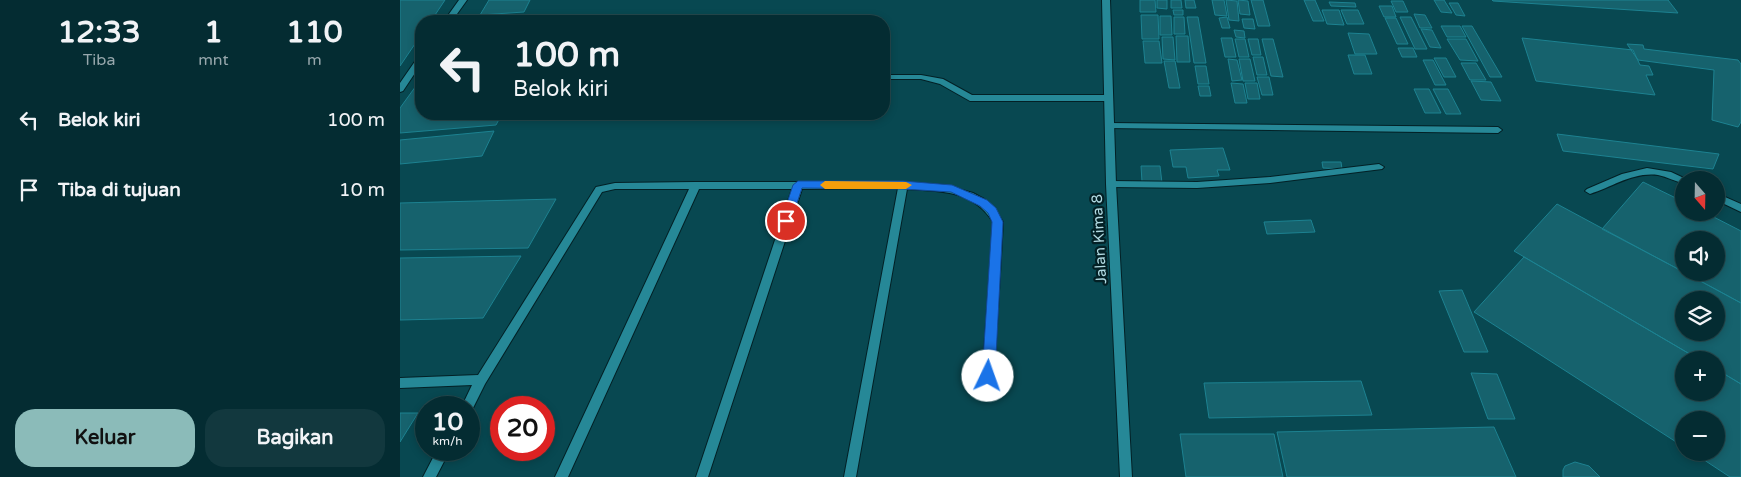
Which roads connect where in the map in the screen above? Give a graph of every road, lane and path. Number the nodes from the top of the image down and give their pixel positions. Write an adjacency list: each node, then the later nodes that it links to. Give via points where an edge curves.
1 (463, 0): 3 (street)
2 (1106, 0): 7 (street, Jalan Kima 8)
3 (452, 15)
4 (415, 68): 6 (street)
5 (890, 77): 7 (street, via 921,76 943,82 970,98)
6 (400, 89)
7 (1108, 98): 8 (street, Jalan Kima 8)
8 (1109, 126): 9 (street); 12 (street, Jalan Kima 8)
9 (1498, 130)
10 (1379, 167): 12 (street, via 1197,185)
11 (1675, 177): 16 (street, via 1662,172 1628,173)
12 (1111, 184): 28 (street, Jalan Kima 8)
13 (696, 185): 14 (street); 19 (street, via 599,189); 25 (street)
14 (798, 185): 15 (street); 26 (street)
15 (903, 185): 21 (street, via 952,188 992,210 998,222); 27 (street)
16 (1590, 190)
17 (1725, 200): 18 (street)
18 (1741, 208)
19 (481, 380): 20 (street); 22 (street)
20 (400, 383)
21 (987, 395)
22 (472, 396)
23 (438, 461): 24 (street)
24 (429, 477)
25 (561, 477)
26 (702, 477)
27 (850, 477)
28 (1126, 477)

